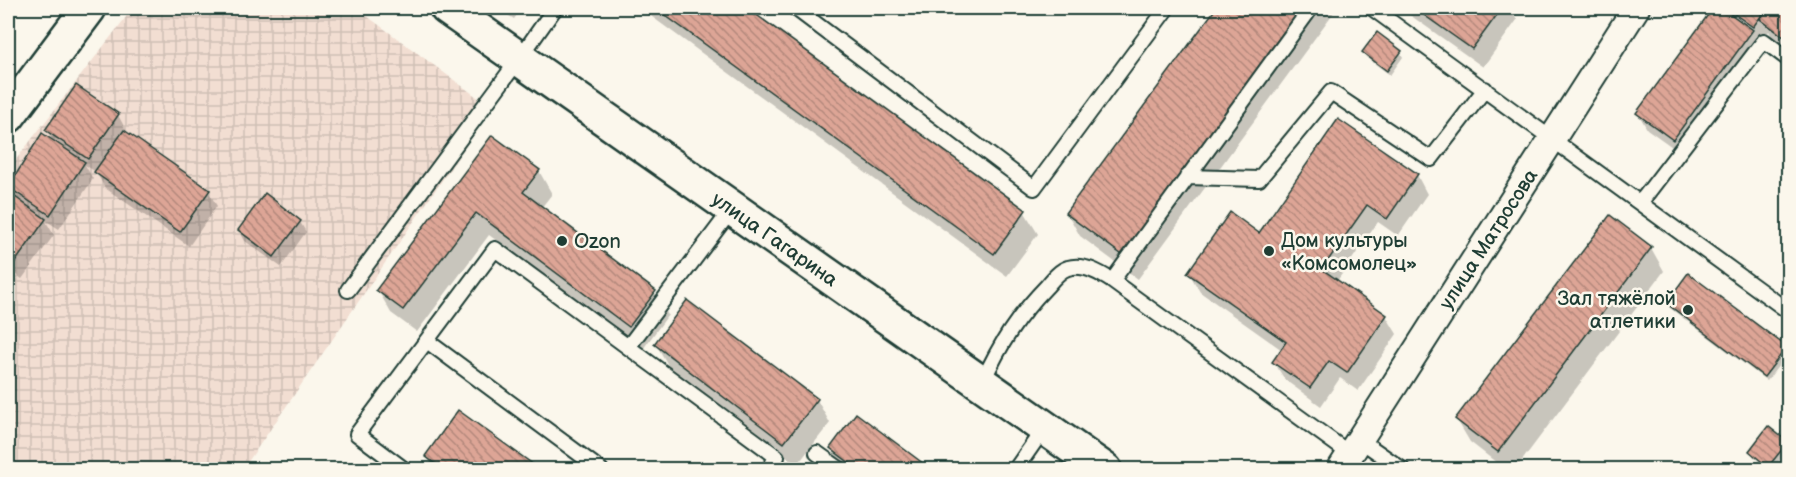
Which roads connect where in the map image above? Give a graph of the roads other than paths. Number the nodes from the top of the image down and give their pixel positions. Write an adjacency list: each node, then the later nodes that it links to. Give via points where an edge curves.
1 (89, 8): 12 (main road)
2 (447, 8): 9 (main road, улица Гагарина)
3 (555, 8): 9 (lane)
4 (795, 8): 5 (lane, via 1034,188)
5 (1167, 8)
6 (1311, 8): 14 (lane)
7 (1372, 8): 11 (lane)
8 (1636, 8): 13 (street, улица Матросова)
9 (519, 59): 16 (main road, улица Гагарина); 18 (lane)
10 (1788, 59): 15 (lane, via 1764,41)
11 (1485, 89): 13 (lane); 14 (lane, via 1431,159 1331,92 1259,179)
12 (8, 114)
13 (1552, 138): 15 (lane); 25 (street, улица Матросова)
14 (1187, 177): 17 (lane)
15 (1640, 203): 19 (lane)
16 (732, 209): 21 (lane); 22 (main road, улица Гагарина)
17 (1112, 281): 22 (lane, via 1081,267 1067,268 1016,321); 25 (lane)
18 (348, 290)
19 (1788, 311)
20 (427, 341): 21 (lane, via 495,249); 26 (lane, via 357,434); 27 (lane)
21 (628, 347): 28 (lane, via 777,457)
22 (982, 383): 23 (main road, улица Гагарина)
23 (1045, 427): 30 (lane); 31 (main road, улица Гагарина)
24 (818, 453): 29 (lane)
25 (1350, 454): 32 (lane)
26 (405, 470)
27 (601, 470)
28 (768, 470)
29 (841, 470)
30 (1015, 470)
31 (1105, 470)
32 (1403, 470)

